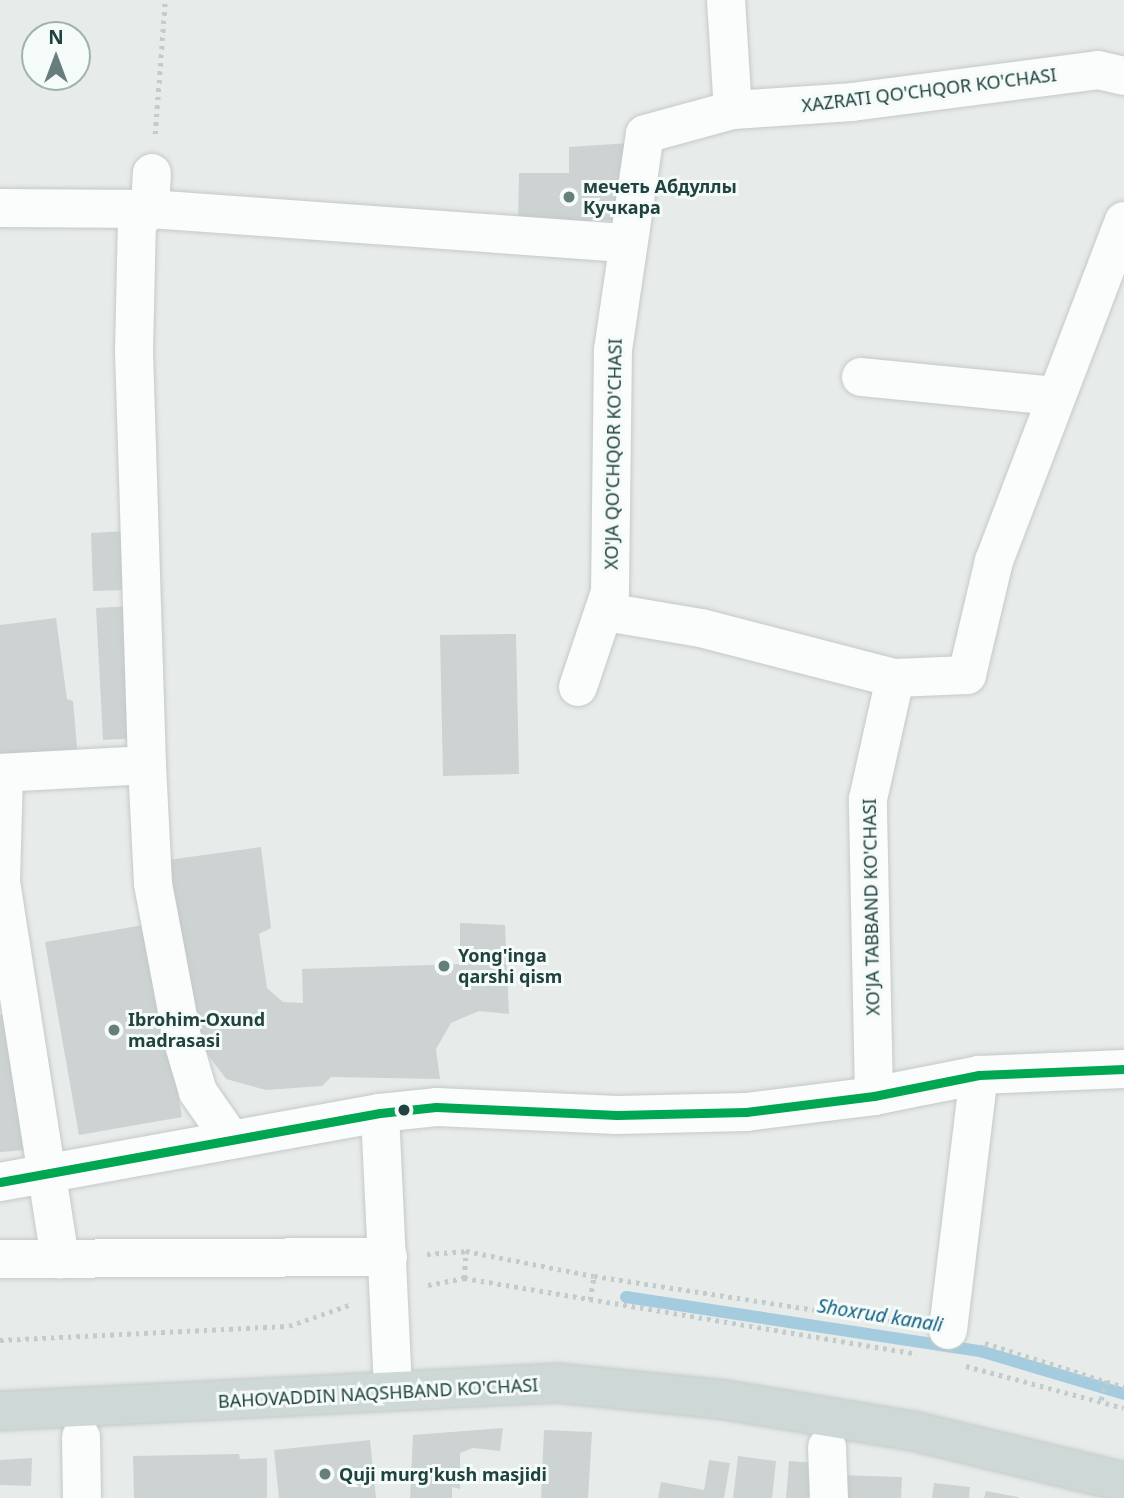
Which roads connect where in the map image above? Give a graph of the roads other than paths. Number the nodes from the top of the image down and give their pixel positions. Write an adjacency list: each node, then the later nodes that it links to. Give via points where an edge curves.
1 (726, 0): 3 (street)
2 (1124, 76): 3 (street, XAZRATI QO'CHQOR KO'CHASI, via 1098,70 852,102)
3 (733, 110): 4 (street, XAZRATI QO'CHQOR KO'CHASI)
4 (645, 134): 8 (street, XO'JA QO'CHQOR KO'CHASI)
5 (151, 191): 6 (street); 8 (street); 14 (street, via 137,223 134,351)
6 (0, 208)
7 (1124, 221): 10 (street)
8 (627, 243): 11 (street, XO'JA QO'CHQOR KO'CHASI, via 612,350)
9 (861, 377): 10 (street)
10 (1056, 396): 12 (street, via 994,561 967,675)
11 (606, 612): 12 (street, via 701,628); 13 (street, XO'JA QO'CHQOR KO'CHASI)
12 (895, 678): 18 (street, XO'JA TABBAND KO'CHASI, via 868,799)
13 (578, 687)
14 (147, 765): 15 (street); 20 (street, via 153,884 182,1038 198,1092)
15 (2, 773): 21 (street, via 1,882)
16 (1124, 1069): 17 (street)
17 (978, 1074): 18 (street); 26 (street)
18 (874, 1096): 19 (street, via 746,1111 617,1115 436,1107)
19 (380, 1113): 20 (street); 25 (street)
20 (230, 1138): 21 (street)
21 (44, 1173): 22 (street); 24 (street)
22 (0, 1182)
23 (0, 1259): 24 (street)
24 (60, 1259): 25 (street)
25 (389, 1275): 27 (street)
26 (945, 1350)
27 (393, 1389): 28 (main road, BAHOVADDIN NAQSHBAND KO'CHASI); 31 (main road, BAHOVADDIN NAQSHBAND KO'CHASI, via 556,1383 726,1400 913,1431)
28 (0, 1411)
29 (81, 1437): 32 (street)
30 (827, 1447): 33 (street)
31 (1124, 1482)
32 (82, 1498)
33 (829, 1498)

